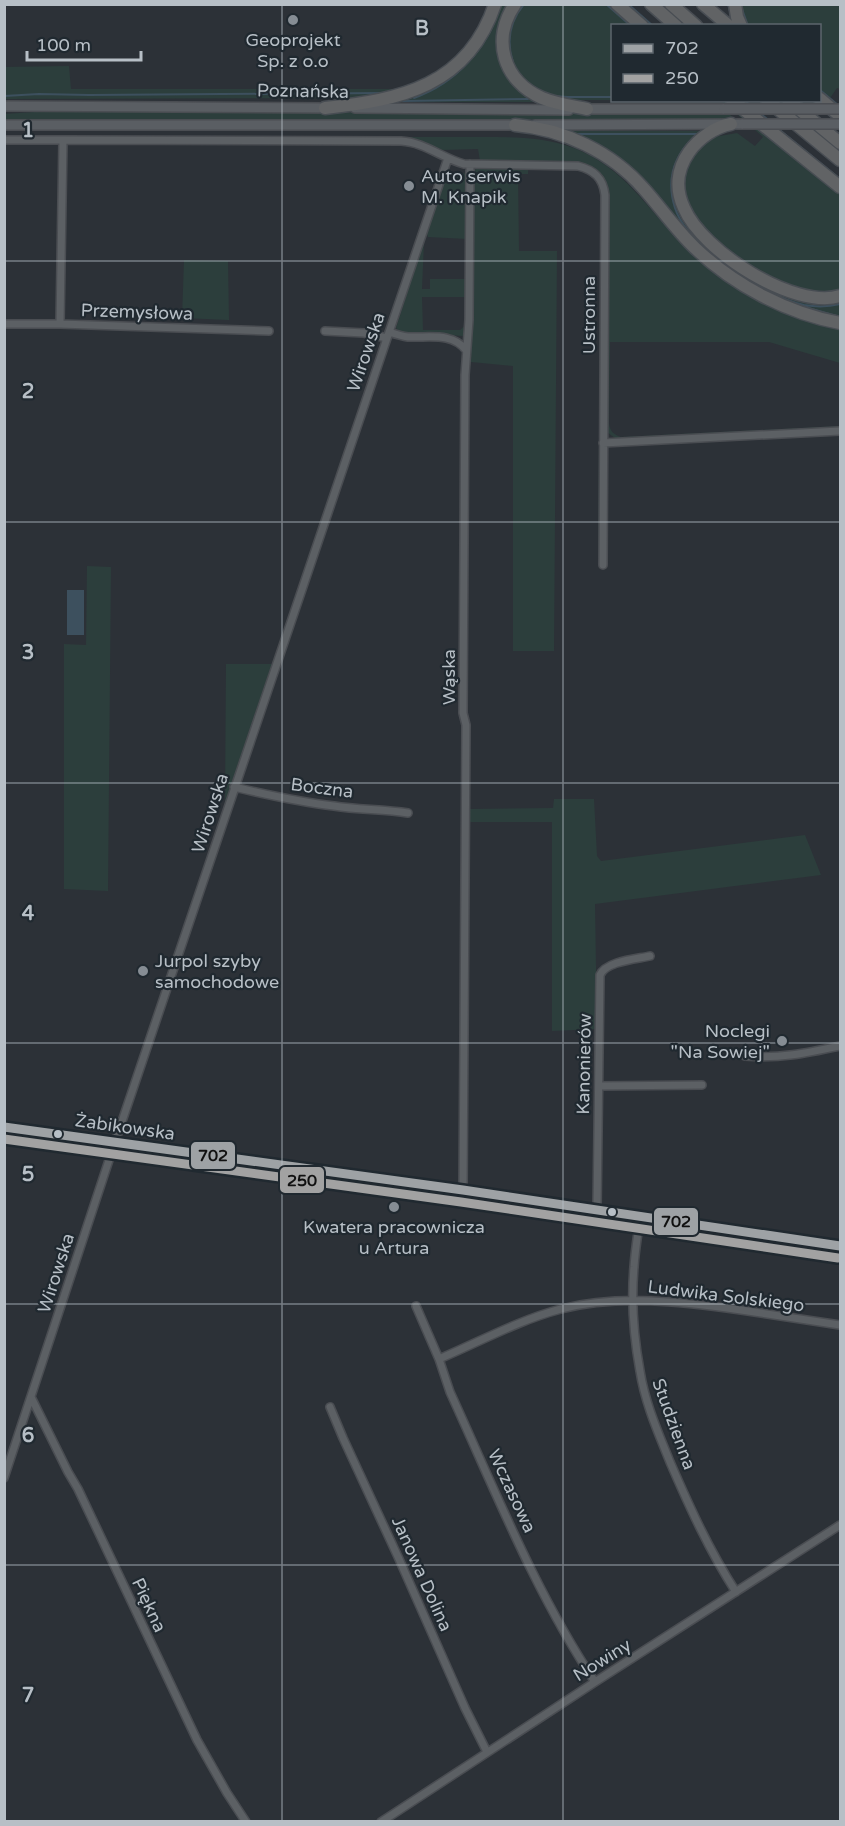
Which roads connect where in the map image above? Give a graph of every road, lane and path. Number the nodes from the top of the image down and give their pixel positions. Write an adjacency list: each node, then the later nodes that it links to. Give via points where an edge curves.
1 (495, 4): 18 (highway, via 486,28 472,48 440,78 399,96)
2 (515, 4): 20 (highway, via 502,42 511,73 543,99)
3 (651, 4): 9 (highway)
4 (671, 4): 10 (highway)
5 (703, 4): 11 (highway)
6 (735, 4): 12 (highway)
7 (617, 5): 8 (highway)
8 (640, 24)
9 (673, 24)
10 (694, 24)
11 (727, 24)
12 (740, 24)
13 (821, 101): 21 (highway)
14 (768, 102): 30 (highway)
15 (790, 102): 28 (highway)
16 (728, 105): 19 (main road, Poznańska, bridge); 20 (main road, Poznańska); 32 (highway)
17 (4, 106): 18 (main road, Poznańska)
18 (325, 108): 20 (main road, Poznańska)
19 (840, 109)
20 (587, 110)
21 (840, 116)
22 (515, 124): 23 (main road, Poznańska); 25 (main road, Poznańska); 34 (highway, via 549,131 603,154 634,178 690,243 728,275 778,303)
23 (737, 124): 24 (main road, Poznańska, bridge); 33 (highway, via 705,136 684,161 678,190 687,215 724,254 770,284 811,298)
24 (840, 124)
25 (4, 125)
26 (4, 140): 27 (street)
27 (63, 140): 29 (street, via 401,141 416,143); 36 (street)
28 (840, 143)
29 (448, 158): 31 (street); 39 (street, Wirowska)
30 (840, 160)
31 (470, 164): 40 (street, Wąska); 42 (street, Ustronna, via 578,166 602,182)
32 (840, 187)
33 (840, 296)
34 (840, 323)
35 (4, 324): 36 (street, Przemysłowa)
36 (60, 324): 37 (street, Przemysłowa)
37 (269, 331)
38 (325, 331): 39 (street)
39 (388, 335): 40 (street, via 448,337); 44 (street, Wirowska)
40 (466, 350): 53 (street, Wąska)
41 (840, 431): 42 (street)
42 (603, 443): 43 (street, Ustronna)
43 (603, 565)
44 (234, 787): 45 (street, Boczna, via 291,800); 52 (street, Wirowska)
45 (408, 813)
46 (650, 956): 50 (street, Kanonierów, via 602,970)
47 (840, 1046): 48 (street, via 785,1057)
48 (745, 1056)
49 (702, 1085): 50 (street)
50 (599, 1086): 54 (street, Kanonierów)
51 (4, 1126): 52 (street, Żabikowska)
52 (115, 1142): 53 (street, Żabikowska); 61 (street, Wirowska)
53 (463, 1190): 54 (street, Żabikowska)
54 (597, 1210): 55 (street, Żabikowska)
55 (640, 1217): 56 (street, Żabikowska); 57 (street, Studzienna, via 633,1269)
56 (840, 1246)
57 (634, 1300): 59 (street, Ludwika Solskiego, via 691,1303); 60 (street, Ludwika Solskiego, via 583,1304 552,1312); 65 (street, Studzienna, via 637,1355 650,1411 703,1536)
58 (416, 1306): 60 (street, Wczasowa)
59 (840, 1325)
60 (439, 1359): 66 (street, Wczasowa, via 450,1392 540,1589)
61 (31, 1397): 63 (street, Wirowska); 68 (street, Piękna, via 197,1740)
62 (330, 1407): 67 (street, Janowa Dolina)
63 (4, 1478)
64 (840, 1525): 65 (street, Nowiny)
65 (735, 1592): 66 (street, Nowiny)
66 (595, 1682): 67 (street, Nowiny)
67 (487, 1752): 69 (street, Nowiny)
68 (246, 1821)
69 (381, 1821)

